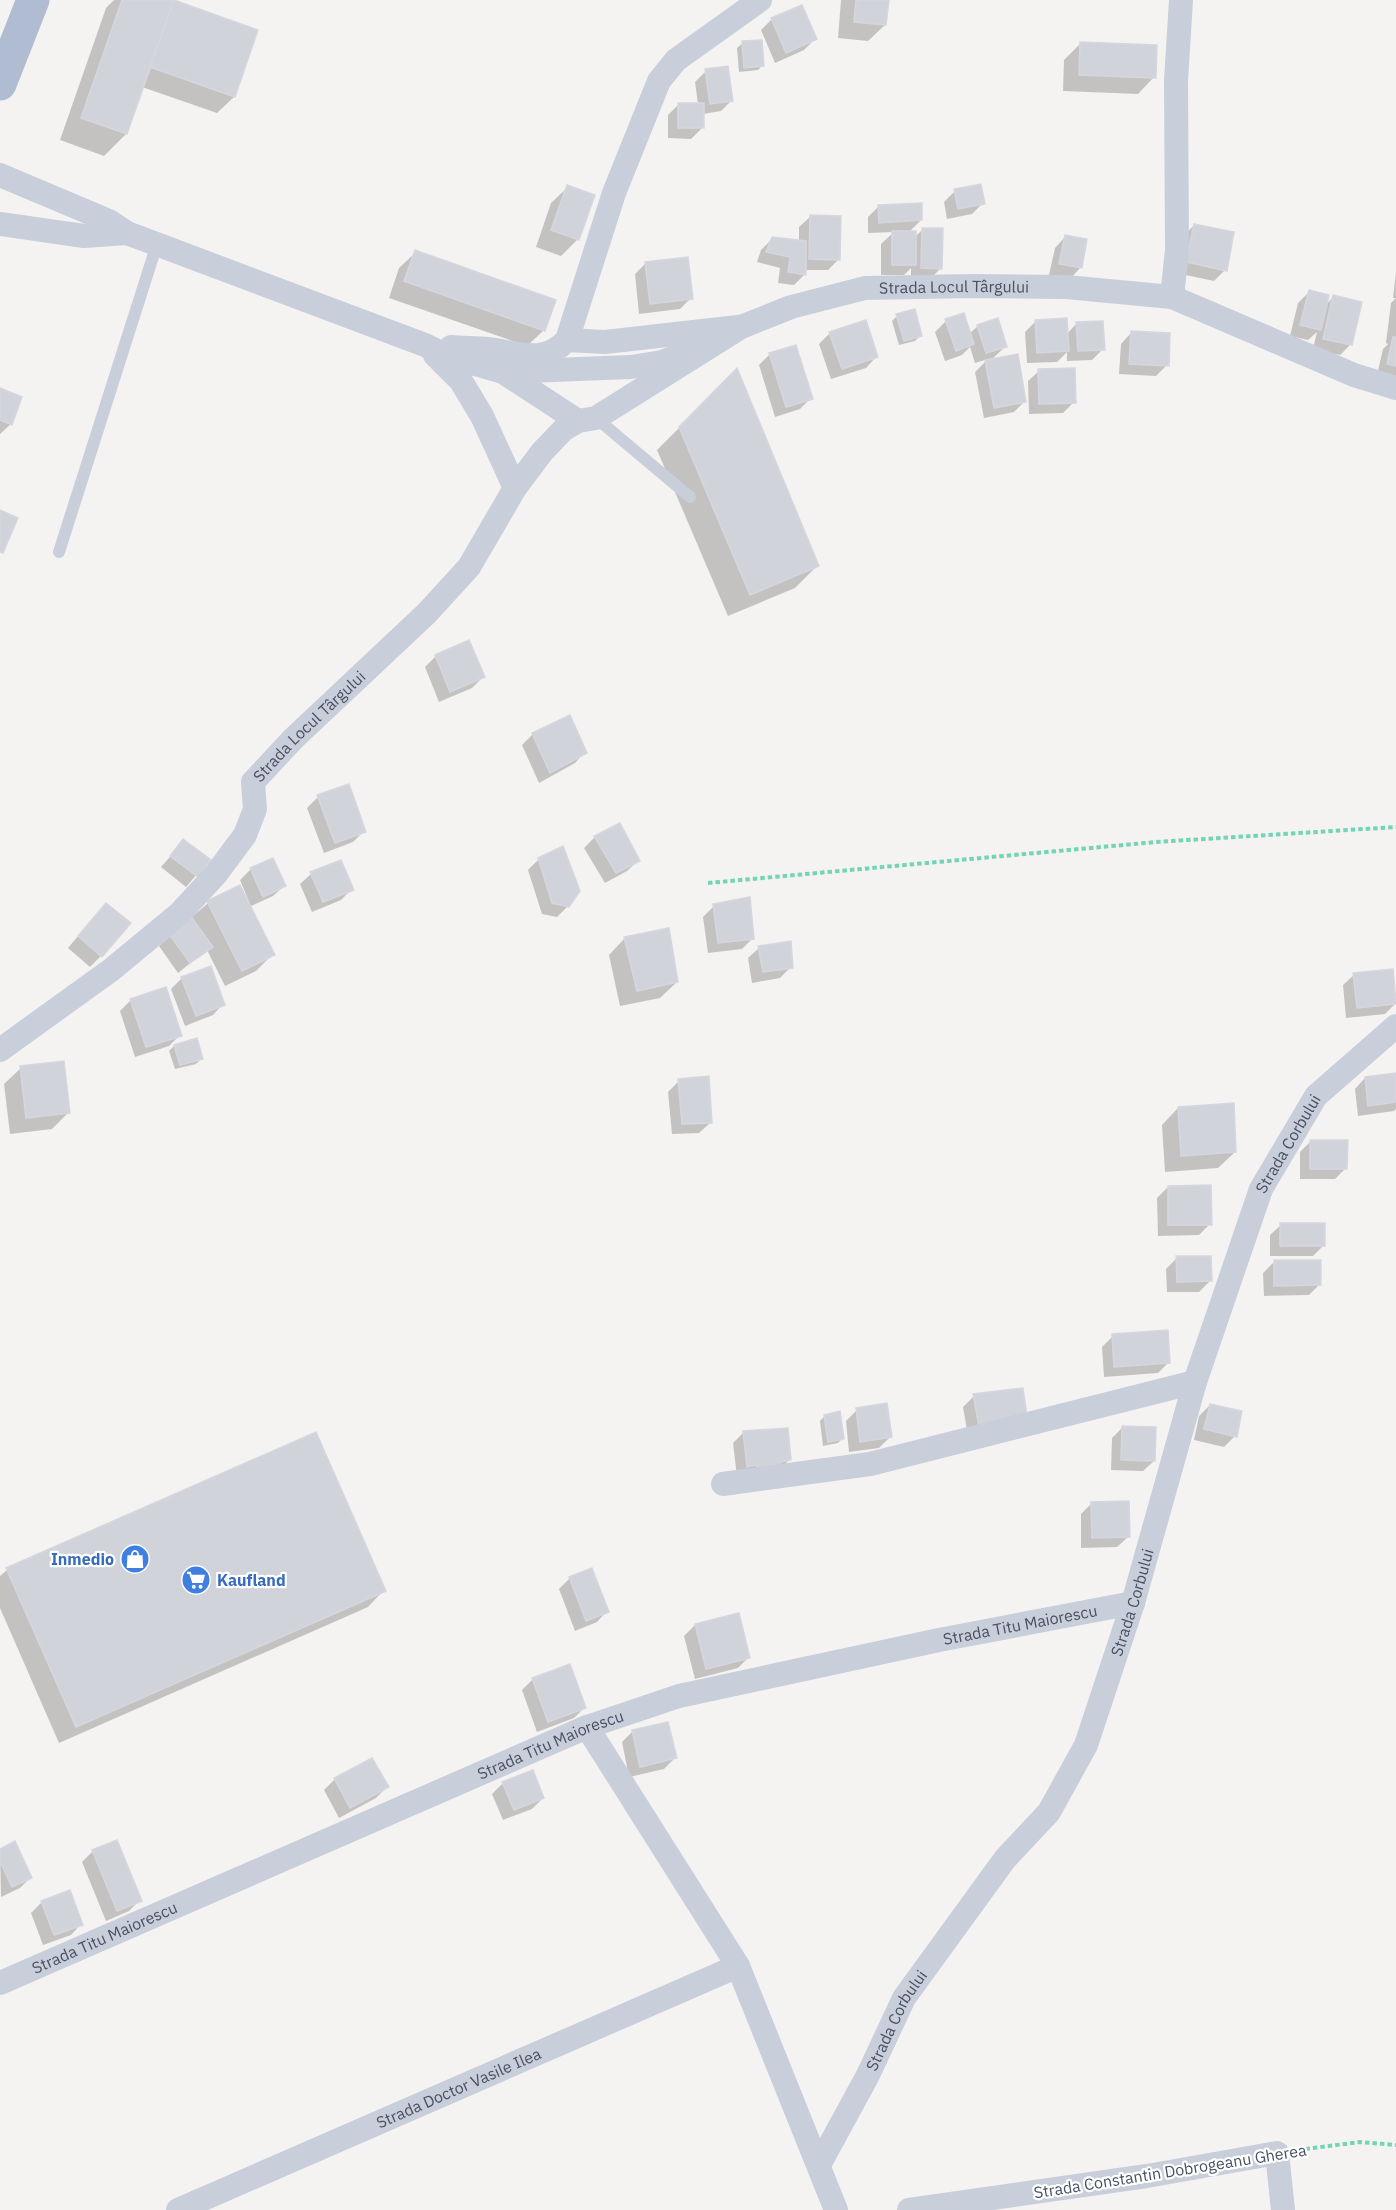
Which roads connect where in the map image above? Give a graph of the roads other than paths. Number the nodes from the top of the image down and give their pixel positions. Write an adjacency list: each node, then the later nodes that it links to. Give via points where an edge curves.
1 (33, 0): 4 (main road)
2 (760, 0): 11 (street, via 676,60 659,81 614,193)
3 (1181, 0): 9 (street, via 1176,81 1177,250)
4 (0, 84)
5 (0, 175): 7 (street, Strada Locul Târgului, via 109,220)
6 (0, 224): 7 (street, Strada Locul Târgului, via 84,236)
7 (127, 233): 8 (street, Strada Locul Târgului)
8 (157, 244): 13 (street, Strada Locul Târgului); 20 (lane)
9 (1172, 297): 10 (street, Strada Locul Târgului, via 1066,287 865,288 791,307); 16 (street, Strada Locul Târgului, via 1354,375)
10 (741, 327): 12 (street, Strada Locul Târgului); 14 (street, Strada Locul Târgului, via 662,362); 17 (street, Strada Locul Târgului)
11 (567, 340): 12 (street, Strada Locul Târgului); 13 (street, Strada Locul Târgului, via 547,354 521,355)
12 (605, 342): 14 (street, Strada Locul Târgului)
13 (425, 345): 15 (street, Strada Locul Târgului, via 447,356); 18 (street, Strada Locul Târgului, via 461,381 482,416)
14 (563, 369): 15 (street, Strada Locul Târgului)
15 (503, 372): 17 (street, Strada Locul Târgului)
16 (1396, 388)
17 (587, 419): 18 (street, Strada Locul Târgului, via 564,429); 19 (lane)
18 (514, 489): 22 (street, Strada Locul Târgului, via 469,567 253,782 255,809 245,835 216,874 180,913 111,970)
19 (690, 497)
20 (58, 552)
21 (1396, 1026): 23 (street, Strada Corbului, via 1316,1096 1261,1189)
22 (0, 1050)
23 (1195, 1382): 24 (street, via 870,1464); 25 (street, Strada Corbului)
24 (723, 1484)
25 (1133, 1603): 26 (street, Strada Titu Maiorescu, via 679,1696); 29 (street, Strada Corbului, via 1086,1745 1060,1793 1049,1812 1005,1859 904,1998)
26 (587, 1727): 27 (street); 28 (street, Strada Titu Maiorescu)
27 (738, 1966): 29 (street); 30 (street, Strada Doctor Vasile Ilea)
28 (0, 1983)
29 (819, 2165): 31 (street)
30 (178, 2210)
31 (836, 2210)
32 (909, 2210): 33 (street, Strada Constantin Dobrogeanu Gherea, via 1276,2153)
33 (1283, 2210)

